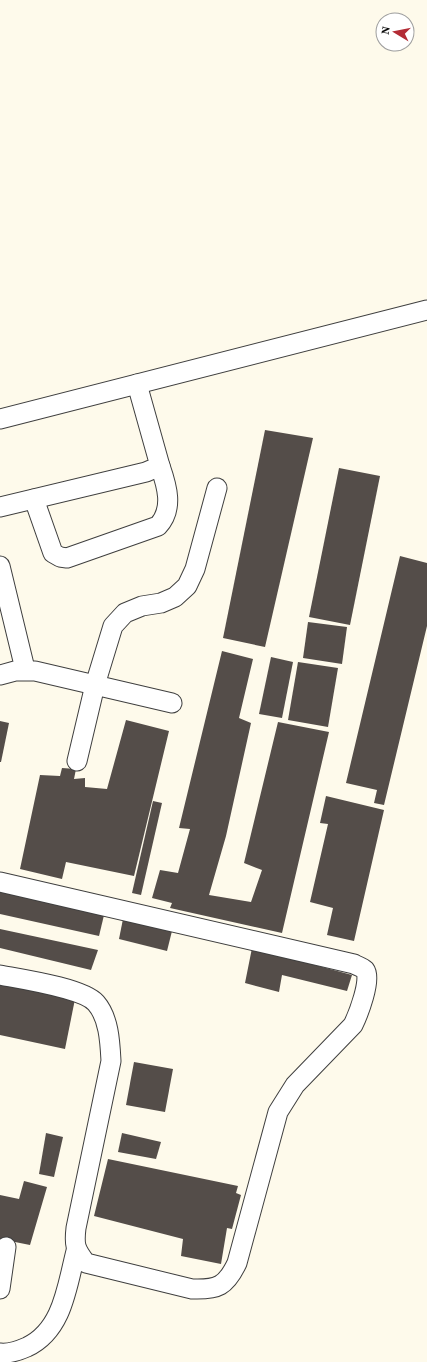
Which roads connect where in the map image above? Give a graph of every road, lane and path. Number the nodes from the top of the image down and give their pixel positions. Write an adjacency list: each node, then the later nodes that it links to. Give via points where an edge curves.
1 (427, 310): 2 (street)
2 (137, 384): 3 (street); 4 (street)
3 (0, 419)
4 (160, 466): 6 (street, via 146,472); 6 (street, via 167,485 168,498 165,516 158,526 67,558 53,553)
5 (217, 488): 11 (street, via 187,586 175,597 125,613 113,626)
6 (34, 499): 7 (street)
7 (0, 507)
8 (0, 566): 9 (street)
9 (25, 670): 10 (street); 11 (street)
10 (0, 675)
11 (95, 685): 12 (street); 13 (street)
12 (172, 703)
13 (77, 761)
14 (0, 882): 17 (street, via 354,964 367,974 359,1014 353,1024 295,1085 278,1112 237,1263 230,1279 219,1287 207,1290 192,1289 86,1263)
15 (0, 975): 17 (street, via 75,991 96,1002 105,1020 110,1040 111,1061 76,1228)
16 (6, 1247): 18 (street)
17 (76, 1251): 19 (street, via 56,1321 32,1344 17,1352)
18 (0, 1289)
19 (0, 1353)

